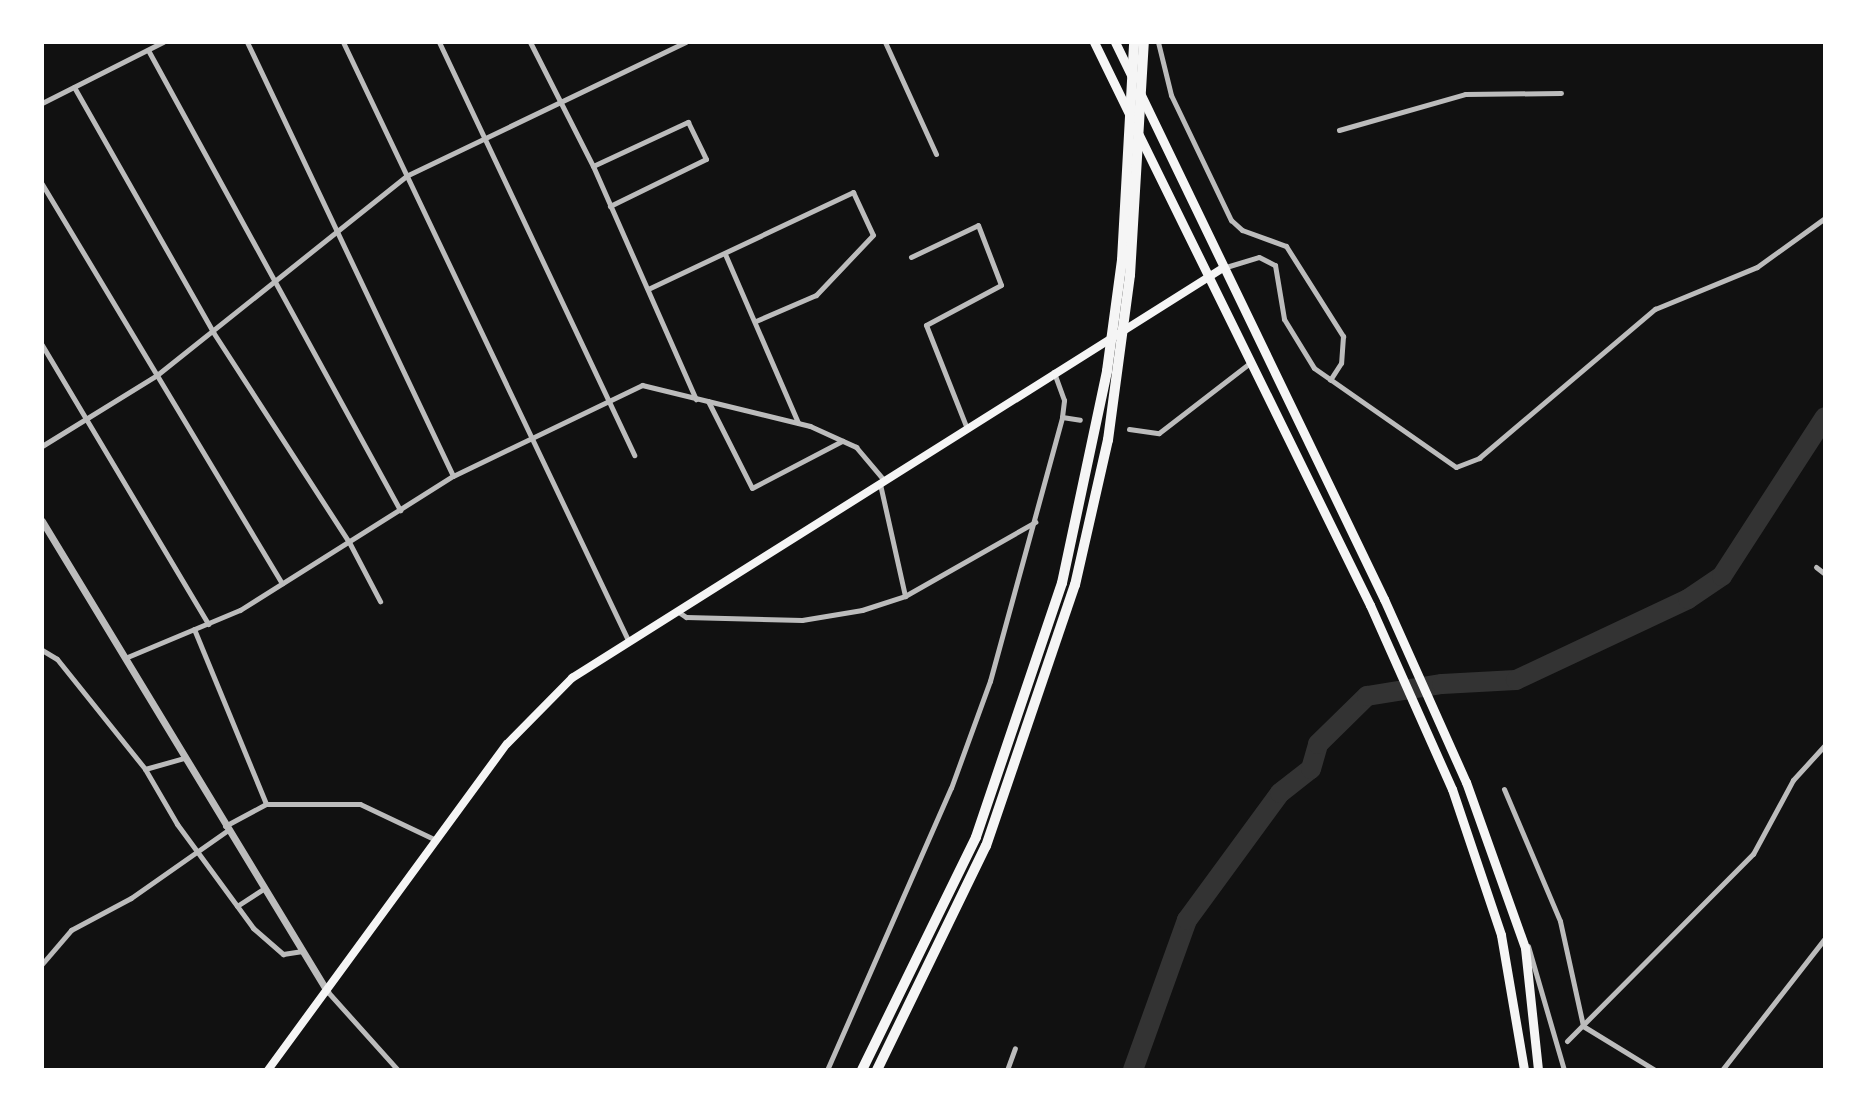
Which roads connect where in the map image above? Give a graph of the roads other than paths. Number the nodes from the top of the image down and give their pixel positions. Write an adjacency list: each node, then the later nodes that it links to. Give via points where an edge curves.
1 (163, 42): 13 (street)
2 (247, 42): 26 (street)
3 (343, 42): 22 (street)
4 (439, 42): 19 (street)
5 (530, 42): 17 (street)
6 (686, 42): 17 (street)
7 (885, 42): 20 (street)
8 (1094, 42): 30 (highway)
9 (1115, 42): 29 (highway)
10 (1134, 42): 36 (highway, via 1130,181)
11 (1144, 42): 36 (highway, via 1139,185)
12 (1158, 42): 40 (street, via 1171,95 1231,220 1242,230 1286,246 1343,336 1341,363)
13 (148, 50): 14 (street); 31 (street)
14 (74, 87): 16 (street); 34 (street)
15 (1561, 93): 18 (street, via 1465,94)
16 (42, 103)
17 (558, 104): 19 (street); 21 (street)
18 (1339, 130)
19 (485, 139): 22 (street); 43 (street)
20 (936, 154)
21 (593, 166): 24 (street); 24 (street, via 688,122 706,159)
22 (406, 176): 26 (street); 50 (street)
23 (42, 184): 39 (street)
24 (610, 206): 32 (street)
25 (1825, 218): 40 (street, via 1757,267 1655,309 1470,464 1443,461 1401,424)
26 (337, 232): 31 (street); 54 (street)
27 (725, 254): 32 (street); 33 (street); 33 (street, via 853,192 873,235 816,295)
28 (911, 257): 48 (street, via 978,225 1001,285 926,325)
29 (1223, 268): 30 (main road); 40 (street, via 1259,257 1275,265 1292,338); 81 (highway, via 1384,599 1466,782)
30 (1208, 276): 37 (highway); 38 (main road)
31 (274, 284): 34 (street); 56 (street)
32 (648, 289): 41 (street)
33 (756, 321): 47 (street)
34 (213, 332): 39 (street); 59 (street)
35 (42, 345): 45 (street)
36 (1115, 352): 92 (highway, via 1066,568 1010,750 963,866); 93 (highway, via 1108,440 1085,543 1034,716 953,923)
37 (1251, 362): 49 (street, via 1159,433); 95 (highway, via 1370,605 1452,789 1501,935)
38 (1054, 371): 44 (street, via 1064,400); 48 (main road)
39 (157, 375): 45 (street); 62 (street)
40 (1330, 380)
41 (696, 399): 42 (street); 43 (street, via 642,385)
42 (708, 401): 47 (street); 51 (street, via 752,488)
43 (610, 402): 50 (street); 53 (street)
44 (1062, 417): 46 (street); 58 (street)
45 (87, 420): 52 (street); 66 (street)
46 (1080, 420)
47 (798, 423): 51 (street)
48 (966, 426): 55 (main road)
49 (1129, 429)
50 (528, 440): 54 (street); 68 (street)
51 (842, 441): 55 (street, via 856,447)
52 (42, 446)
53 (634, 455)
54 (453, 476): 56 (street)
55 (881, 480): 63 (street); 65 (main road)
56 (400, 510): 59 (street)
57 (42, 521): 70 (street)
58 (1036, 522): 63 (street); 91 (street, via 970,740)
59 (349, 542): 62 (street); 64 (street)
60 (1816, 567): 61 (street)
61 (1825, 574)
62 (282, 584): 66 (street)
63 (905, 596): 65 (street, via 802,620 686,617)
64 (380, 601)
65 (675, 610): 68 (main road)
66 (208, 624): 67 (street)
67 (194, 629): 70 (street); 75 (street)
68 (628, 640): 77 (main road, via 544,703)
69 (42, 650): 73 (street, via 57,659)
70 (125, 658): 72 (street)
71 (1825, 745): 86 (street, via 1793,780 1753,854)
72 (184, 758): 73 (street); 76 (street)
73 (145, 769): 78 (street)
74 (1504, 789): 86 (street, via 1560,921)
75 (266, 804): 76 (street); 77 (street, via 360,804)
76 (226, 828): 78 (street); 79 (street)
77 (436, 840): 85 (main road)
78 (197, 854): 80 (street); 84 (street, via 71,930)
79 (263, 889): 80 (street); 83 (street)
80 (237, 906): 83 (street, via 273,947 283,954)
81 (1519, 927): 96 (highway); 97 (street)
82 (1825, 938): 99 (street)
83 (301, 951): 85 (street)
84 (42, 964)
85 (327, 991): 89 (main road); 90 (street)
86 (1583, 1026): 87 (street); 98 (street)
87 (1567, 1041)
88 (1015, 1048): 94 (street)
89 (268, 1070)
90 (398, 1070)
91 (827, 1070)
92 (862, 1070)
93 (877, 1070)
94 (1007, 1070)
95 (1524, 1070)
96 (1538, 1070)
97 (1564, 1070)
98 (1655, 1070)
99 (1722, 1070)

